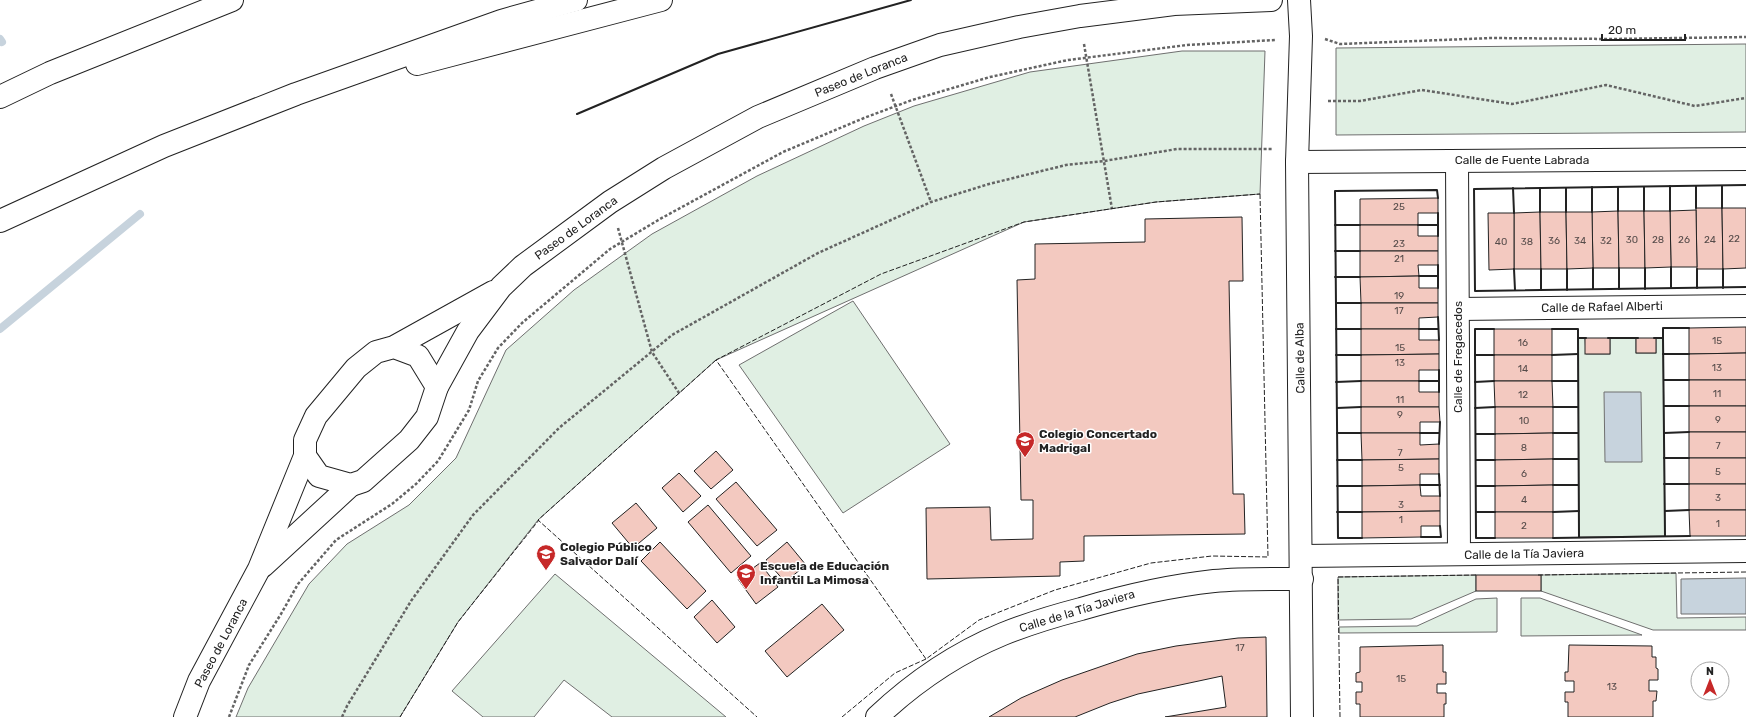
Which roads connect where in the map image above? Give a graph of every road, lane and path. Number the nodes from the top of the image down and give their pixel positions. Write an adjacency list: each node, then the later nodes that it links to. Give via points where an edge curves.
1 (232, 0): 12 (main road, via 50,73)
2 (576, 0): 10 (main road, via 501,21)
3 (661, 0): 10 (main road)
4 (1271, 0): 20 (main road, Paseo de Loranca, via 1174,4 1080,16 940,45 875,68 758,117 664,168)
5 (1300, 0): 6 (main road, Calle de Alba)
6 (1300, 36): 7 (path, via 1318,37 1340,44 1492,38); 9 (path, via 1268,41 1187,45); 16 (main road, Calle de Alba)
7 (1746, 37)
8 (1084, 44): 9 (path)
9 (1085, 57): 15 (path, via 990,77); 18 (path)
10 (296, 94): 23 (main road, via 164,146)
11 (891, 94): 15 (path)
12 (0, 97)
13 (1746, 98): 14 (path, via 1695,106 1606,85 1512,104 1422,90 1360,101)
14 (1328, 101)
15 (896, 106): 21 (path); 24 (path, via 783,152 660,218)
16 (1298, 155): 18 (path, via 1177,149); 19 (main road, Calle de Fuente Labrada); 36 (main road, Calle de Alba)
17 (1746, 159): 19 (main road, Calle de Fuente Labrada)
18 (1104, 161): 21 (path, via 1059,167 989,184); 22 (path)
19 (1457, 161): 27 (main road, Calle de Fregacedos)
20 (610, 202): 24 (path); 25 (main road, Paseo de Loranca, via 523,266)
21 (931, 202): 29 (path, via 818,253 672,335)
22 (1112, 209)
23 (0, 221)
24 (622, 242): 29 (path); 40 (path, via 559,291 498,348 478,381 469,410 438,462 392,504 336,540 298,584 249,665)
25 (501, 287): 28 (main road, Paseo de Loranca); 30 (main road, Paseo de Loranca, via 468,331)
26 (1746, 306): 27 (main road, Calle de Rafael Alberti)
27 (1458, 309): 35 (main road, Calle de Fregacedos)
28 (394, 347): 30 (main road, via 418,356); 32 (main road, via 376,352 356,368 316,416 306,440)
29 (652, 352): 31 (path); 41 (path, via 559,428 473,515 411,601)
30 (437, 387): 33 (main road, via 427,417 409,440 363,481)
31 (679, 393)
32 (306, 456): 33 (main road, via 319,476); 37 (main road, Paseo de Loranca)
33 (351, 485): 37 (main road, Paseo de Loranca)
34 (1746, 551): 35 (main road, Calle de la Tía Javiera)
35 (1459, 554): 36 (main road, Calle de la Tía Javiera)
36 (1302, 556): 38 (main road, Calle de Alba)
37 (259, 569): 39 (main road, Paseo de Loranca, via 199,682)
38 (1302, 579): 42 (main road, Calle de la Tía Javiera, via 1215,581 1165,587 1123,596 1036,622 967,652 902,693); 43 (main road, Calle de Alba)
39 (185, 717)
40 (229, 717)
41 (342, 717)
42 (877, 717)
43 (1302, 717)

